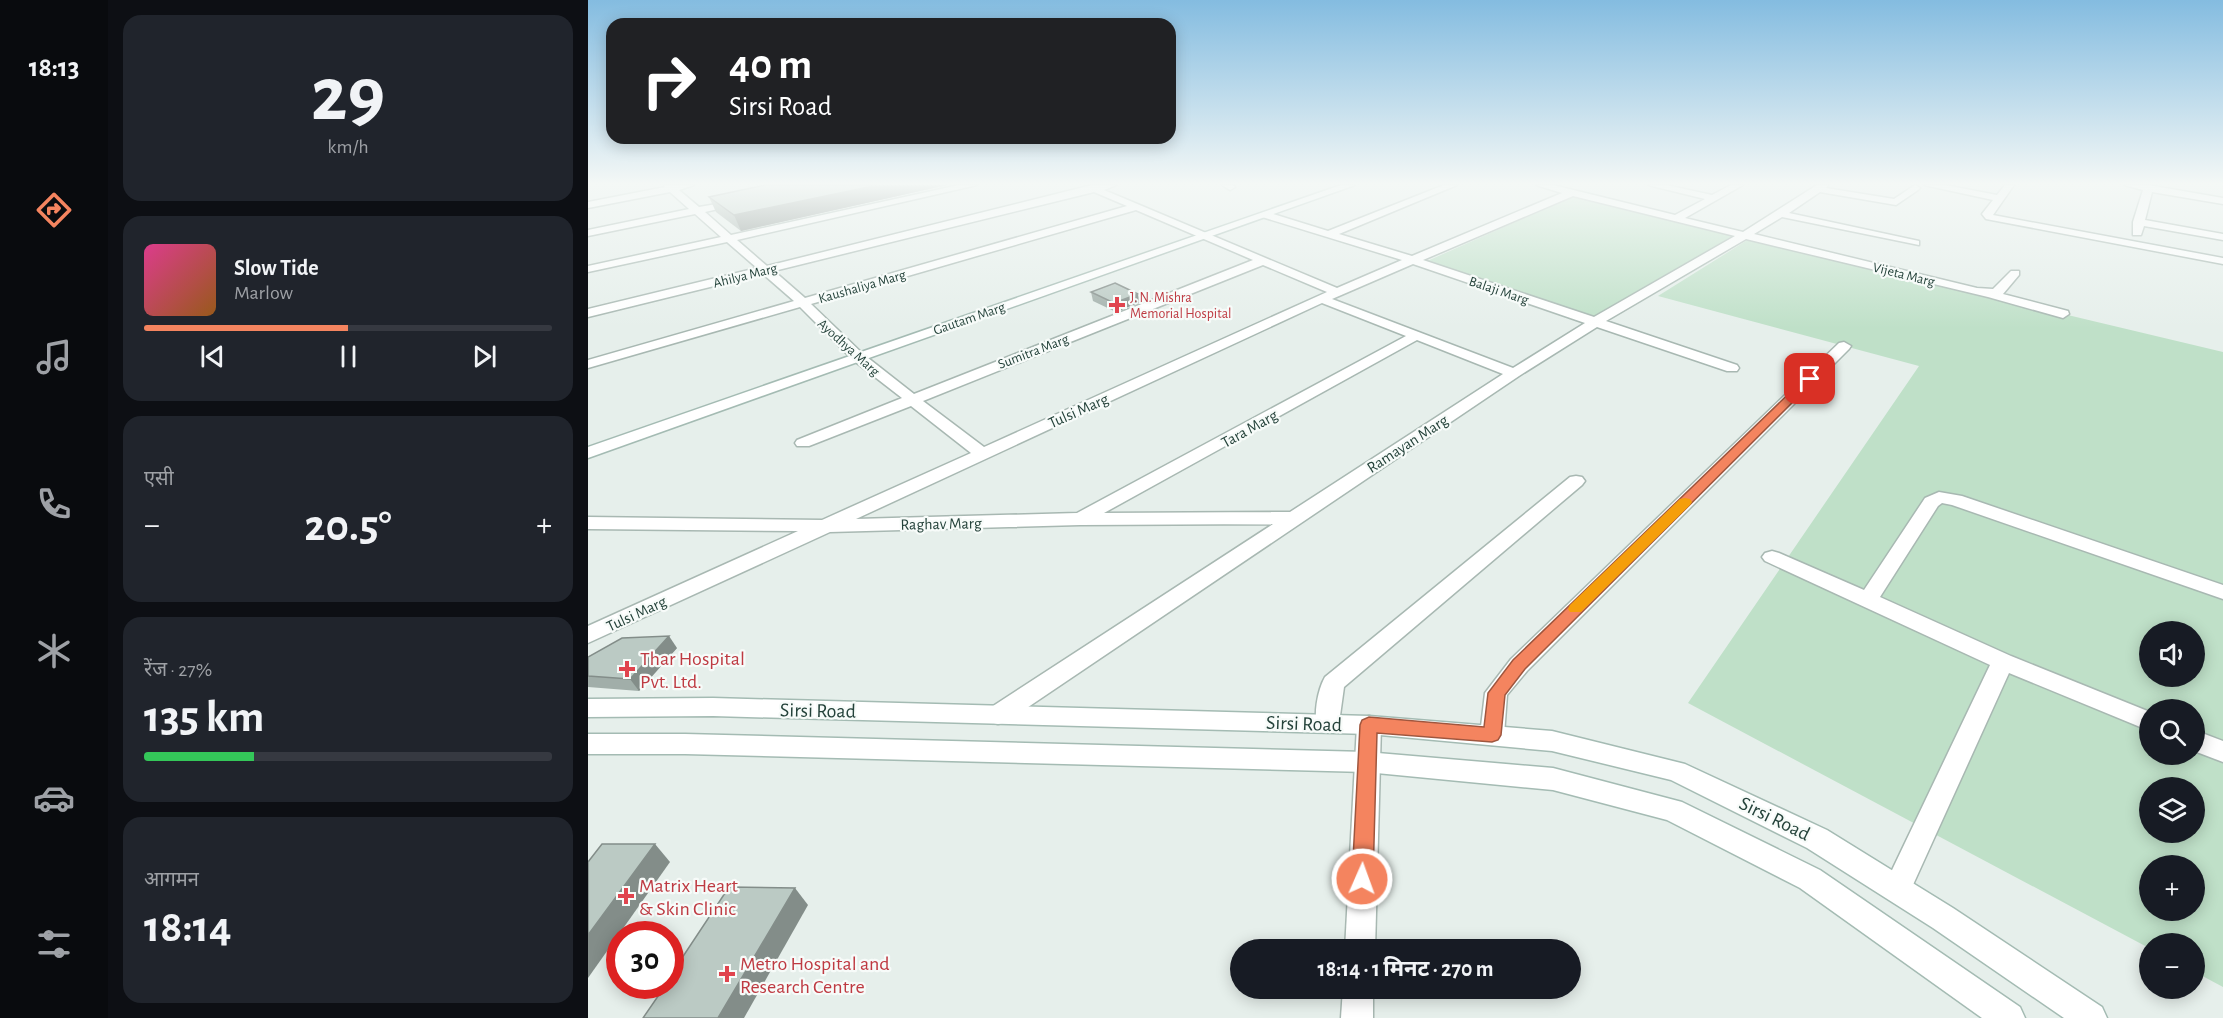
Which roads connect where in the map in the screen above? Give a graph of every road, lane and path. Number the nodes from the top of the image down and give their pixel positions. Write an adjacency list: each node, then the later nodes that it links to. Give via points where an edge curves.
1 (722, 233): 21 (street, Ayodhya Marg)
2 (753, 233): 21 (street)
3 (912, 233): 28 (street, Ahilya Marg)
4 (1048, 233): 33 (street, Kaushaliya Marg)
5 (1192, 233): 19 (street)
6 (1205, 233): 19 (street, Gautam Marg)
7 (1206, 233): 19 (street, Gautam Marg)
8 (1324, 233): 17 (street, Balaji Marg)
9 (1333, 233): 17 (street)
10 (1477, 233): 25 (street, Tulsi Marg)
11 (1739, 233): 18 (street, Vijeta Marg)
12 (1748, 233): 18 (street, Ramayan Marg)
13 (1867, 233): 22 (street)
14 (2070, 233): 23 (street)
15 (2137, 233): 23 (street)
16 (2198, 233): 20 (street)
17 (1329, 234): 25 (street, Balaji Marg)
18 (1745, 234): 31 (street, Vijeta Marg); 36 (street, Ramayan Marg)
19 (1198, 235): 24 (street); 39 (street, Gautam Marg)
20 (2223, 237)
21 (728, 238): 27 (street); 28 (street, Ayodhya Marg)
22 (1915, 243)
23 (2135, 245): 26 (street)
24 (1264, 260): 30 (street); 43 (street, Sumitra Marg)
25 (1412, 260): 30 (street, Tulsi Marg); 36 (street, Balaji Marg)
26 (2223, 261)
27 (588, 269)
28 (765, 270): 33 (street, Ayodhya Marg); 34 (street, Ahilya Marg)
29 (2015, 273): 31 (street)
30 (1337, 292): 32 (street, Tulsi Marg)
31 (1993, 295): 35 (street, Vijeta Marg)
32 (1322, 299): 37 (street); 47 (street, Tulsi Marg)
33 (803, 303): 39 (street, Ayodhya Marg); 40 (street, Kaushaliya Marg)
34 (588, 313)
35 (2063, 314)
36 (1595, 322): 41 (street, Balaji Marg); 42 (street, Ramayan Marg)
37 (1417, 335): 42 (street); 50 (street, Tara Marg)
38 (1844, 346): 63 (street, via 1519,665 1496,693)
39 (854, 354): 43 (street, Ayodhya Marg); 44 (street, Gautam Marg); 46 (street, Gautam Marg)
40 (588, 364)
41 (1732, 368)
42 (1514, 373): 49 (street, Ramayan Marg)
43 (910, 399): 45 (street, Sumitra Marg); 47 (street, Ayodhya Marg)
44 (588, 440)
45 (803, 443)
46 (588, 453)
47 (981, 454): 52 (street, Tulsi Marg)
48 (1576, 481): 61 (street, via 1332,683)
49 (1293, 518): 50 (street, Raghav Marg); 59 (street, Ramayan Marg)
50 (1080, 519): 52 (street, Raghav Marg)
51 (588, 523): 52 (street, Raghav Marg)
52 (826, 526): 56 (street, Tulsi Marg)
53 (1772, 557): 55 (street)
54 (2223, 592): 55 (street, via 1939,497 1931,502)
55 (1868, 600): 57 (street)
56 (588, 635)
57 (2003, 662): 60 (street); 68 (street)
58 (588, 708): 59 (street, Sirsi Road)
59 (998, 715): 61 (street, Sirsi Road)
60 (2139, 718)
61 (1328, 723): 62 (street, Sirsi Road)
62 (1369, 725): 63 (street, Sirsi Road); 67 (street)
63 (1492, 735): 68 (street, Sirsi Road, via 1552,741 1676,771 1817,838)
64 (588, 744): 67 (street)
65 (2205, 745): 66 (street)
66 (2223, 752)
67 (1366, 762): 69 (street); 72 (street, via 1553,779 1673,810 1810,879)
68 (1898, 889): 73 (street, Sirsi Road)
69 (1360, 939)
70 (1358, 999): 71 (street)
71 (1357, 1018)
72 (2009, 1018)
73 (2091, 1018)

